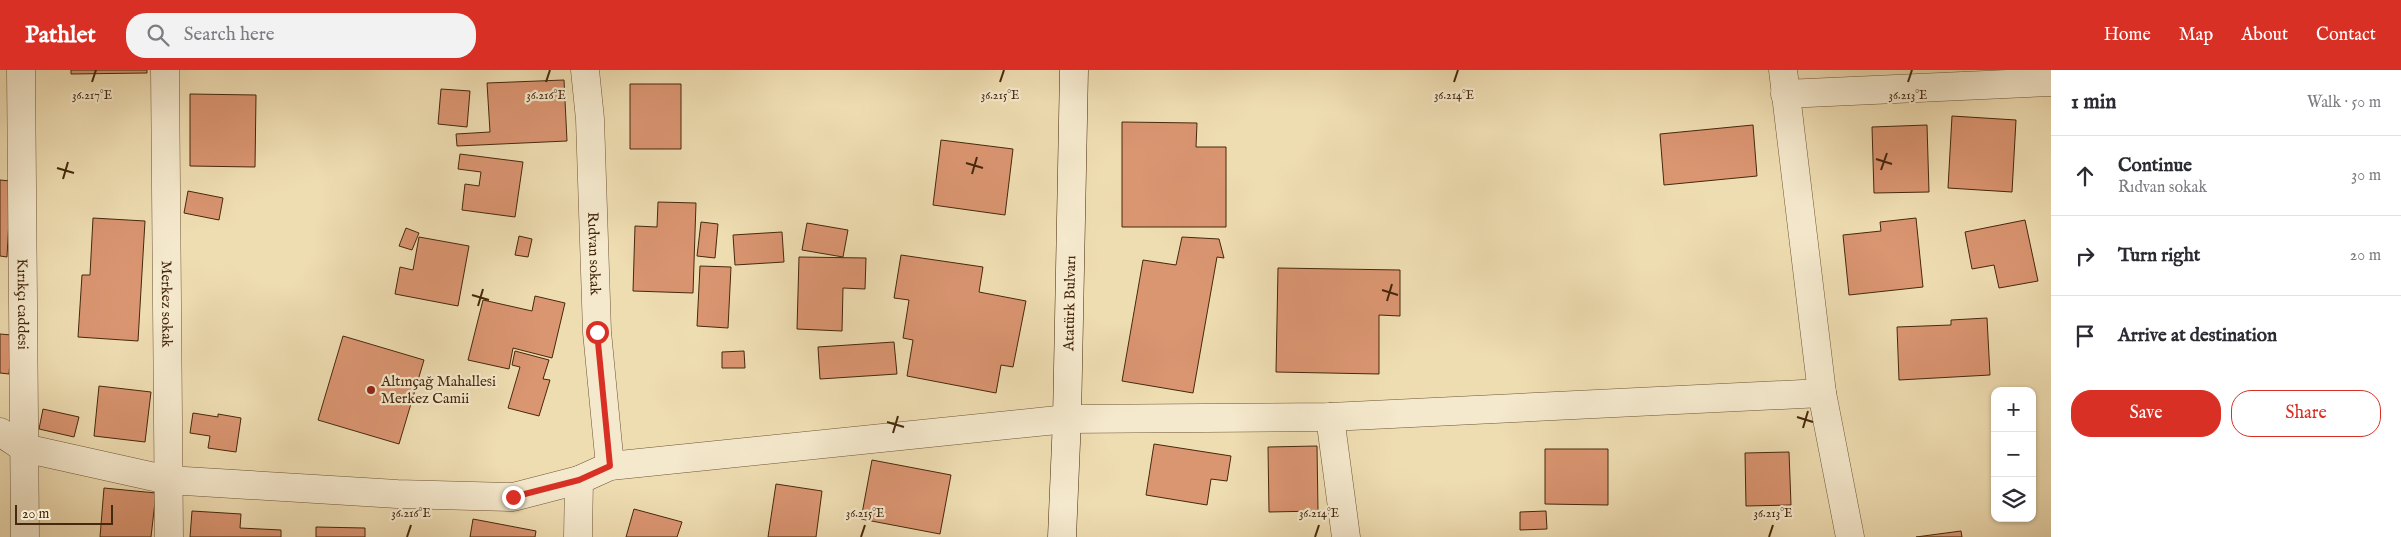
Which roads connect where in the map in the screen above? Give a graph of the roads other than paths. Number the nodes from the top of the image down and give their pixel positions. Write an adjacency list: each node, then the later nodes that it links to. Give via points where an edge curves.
1 (21, 70): 11 (street, Kırıkçı caddesi)
2 (165, 70): 13 (street, Merkez sokak)
3 (585, 70): 12 (street, Rıdvan sokak, via 590,119 597,332)
4 (1074, 70): 9 (street, Atatürk Bulvarı)
5 (1784, 82): 6 (street); 7 (street)
6 (2051, 82)
7 (1822, 393): 8 (street); 20 (street)
8 (1330, 417): 9 (street); 19 (street)
9 (1066, 419): 12 (street); 18 (street, Atatürk Bulvarı)
10 (0, 432): 11 (street)
11 (24, 448): 13 (street); 15 (street, Kırıkçı caddesi)
12 (610, 466): 14 (street)
13 (168, 480): 14 (street, via 397,494 513,497); 16 (street, Merkez sokak)
14 (579, 480): 17 (street)
15 (26, 537)
16 (169, 537)
17 (578, 537)
18 (1062, 537)
19 (1346, 537)
20 (1850, 537)

